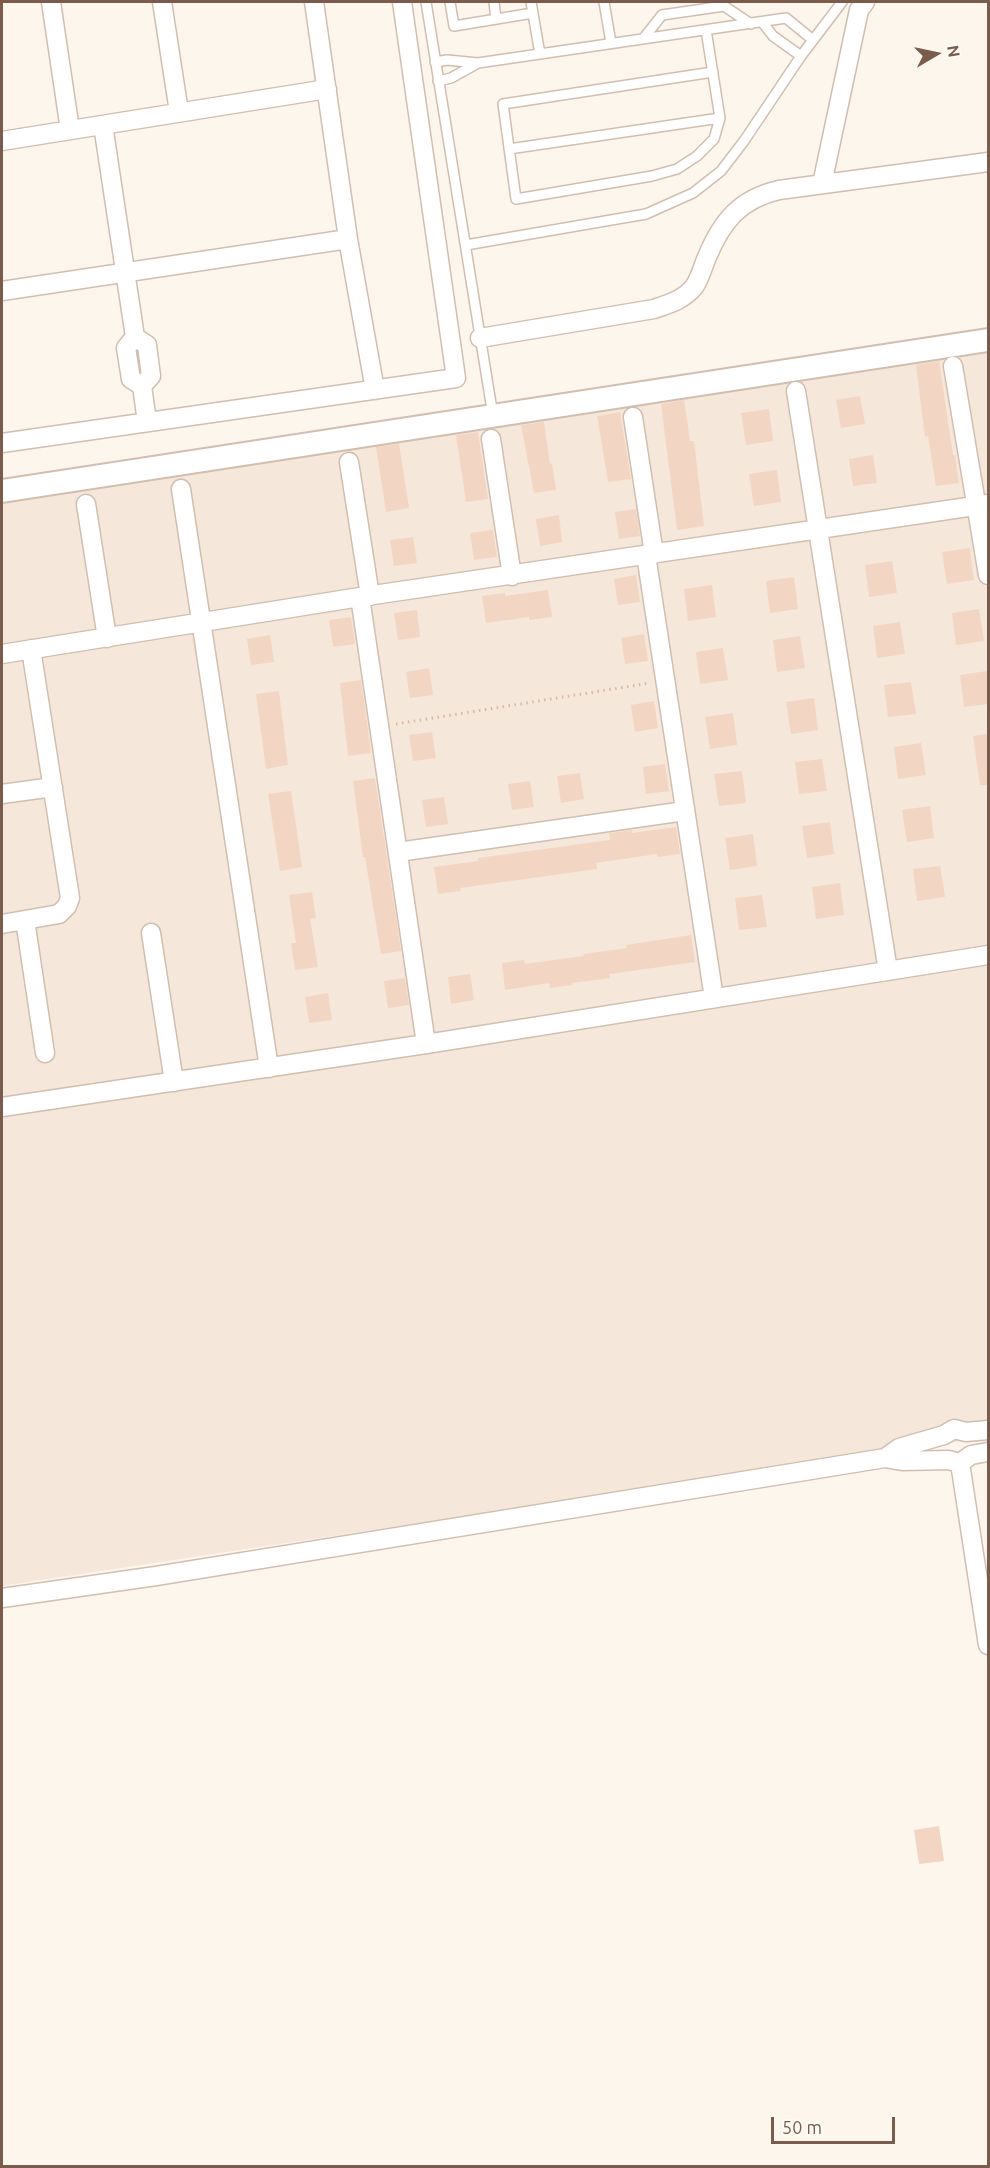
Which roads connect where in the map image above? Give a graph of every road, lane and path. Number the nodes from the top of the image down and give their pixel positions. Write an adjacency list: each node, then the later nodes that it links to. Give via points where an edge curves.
1 (51, 2): 30 (street)
2 (162, 2): 27 (street)
3 (314, 2): 26 (street)
4 (402, 2): 42 (street, via 456,378)
5 (426, 2): 22 (lane)
6 (450, 2): 13 (lane, via 454,26)
7 (494, 2): 13 (lane)
8 (531, 2): 12 (lane)
9 (604, 2): 19 (lane)
10 (842, 2): 18 (lane)
11 (865, 2): 34 (street, via 859,10)
12 (533, 13): 13 (lane); 20 (lane)
13 (496, 19)
14 (762, 22): 15 (lane); 18 (lane, via 786,18); 21 (lane, via 773,36)
15 (751, 24): 16 (lane); 17 (lane, via 724,6 673,13 662,15)
16 (706, 30): 17 (lane); 24 (lane)
17 (643, 39): 19 (lane)
18 (813, 40): 21 (lane)
19 (611, 44): 20 (lane)
20 (540, 54): 23 (lane)
21 (801, 56): 36 (lane, via 721,171 693,193 646,214)
22 (435, 62): 23 (lane); 25 (lane)
23 (478, 63): 25 (lane)
24 (713, 72): 28 (lane); 32 (lane, via 503,104)
25 (438, 81): 36 (lane)
26 (327, 89): 27 (street); 35 (street)
27 (179, 112): 29 (street)
28 (720, 118): 32 (lane); 32 (lane, via 714,139 676,169 516,199)
29 (103, 125): 30 (street); 37 (street)
30 (70, 130): 31 (street)
31 (2, 141)
32 (509, 149)
33 (988, 162): 34 (street)
34 (822, 184): 39 (street, via 759,194 741,207 712,244 695,286 676,302)
35 (348, 239): 37 (street); 42 (street)
36 (466, 245): 39 (lane)
37 (125, 272): 38 (street); 46 (street, via 135,337 147,345 152,376 142,386)
38 (2, 291)
39 (480, 338): 44 (lane)
40 (988, 340): 44 (street)
41 (953, 366): 53 (street)
42 (375, 390): 46 (street)
43 (796, 391): 54 (street)
44 (493, 416): 51 (street)
45 (633, 417): 55 (street)
46 (147, 422): 48 (street)
47 (491, 439): 57 (street)
48 (2, 443)
49 (349, 462): 58 (street)
50 (181, 489): 59 (street)
51 (2, 491)
52 (86, 504): 60 (street)
53 (983, 505): 54 (street); 56 (street)
54 (817, 529): 55 (street); 73 (street)
55 (650, 555): 57 (street); 63 (street)
56 (988, 575)
57 (512, 576): 58 (street)
58 (365, 597): 59 (street); 64 (street)
59 (203, 623): 60 (street); 77 (street)
60 (107, 638): 61 (street)
61 (31, 649): 62 (street); 65 (street)
62 (2, 654)
63 (665, 681): 64 (path); 67 (street)
64 (379, 727): 68 (street)
65 (53, 787): 66 (street); 69 (street, via 70,897 59,914)
66 (2, 794)
67 (685, 811): 68 (street); 74 (street)
68 (398, 852): 75 (street)
69 (25, 920): 70 (street); 76 (street)
70 (2, 924)
71 (151, 933): 78 (street)
72 (988, 955): 73 (street)
73 (888, 971): 74 (street)
74 (714, 998): 75 (street)
75 (426, 1044): 77 (street)
76 (45, 1053)
77 (269, 1068): 78 (street)
78 (174, 1082): 79 (street)
79 (2, 1107)
80 (988, 1430): 81 (street)
81 (966, 1432): 82 (street, via 954,1429); 83 (street, via 973,1443)
82 (944, 1435): 83 (street, via 941,1451); 84 (street, via 899,1448)
83 (967, 1457): 84 (street, via 902,1461); 85 (street)
84 (885, 1458): 86 (street)
85 (982, 1560): 87 (street)
86 (2, 1598)
87 (988, 1645)

